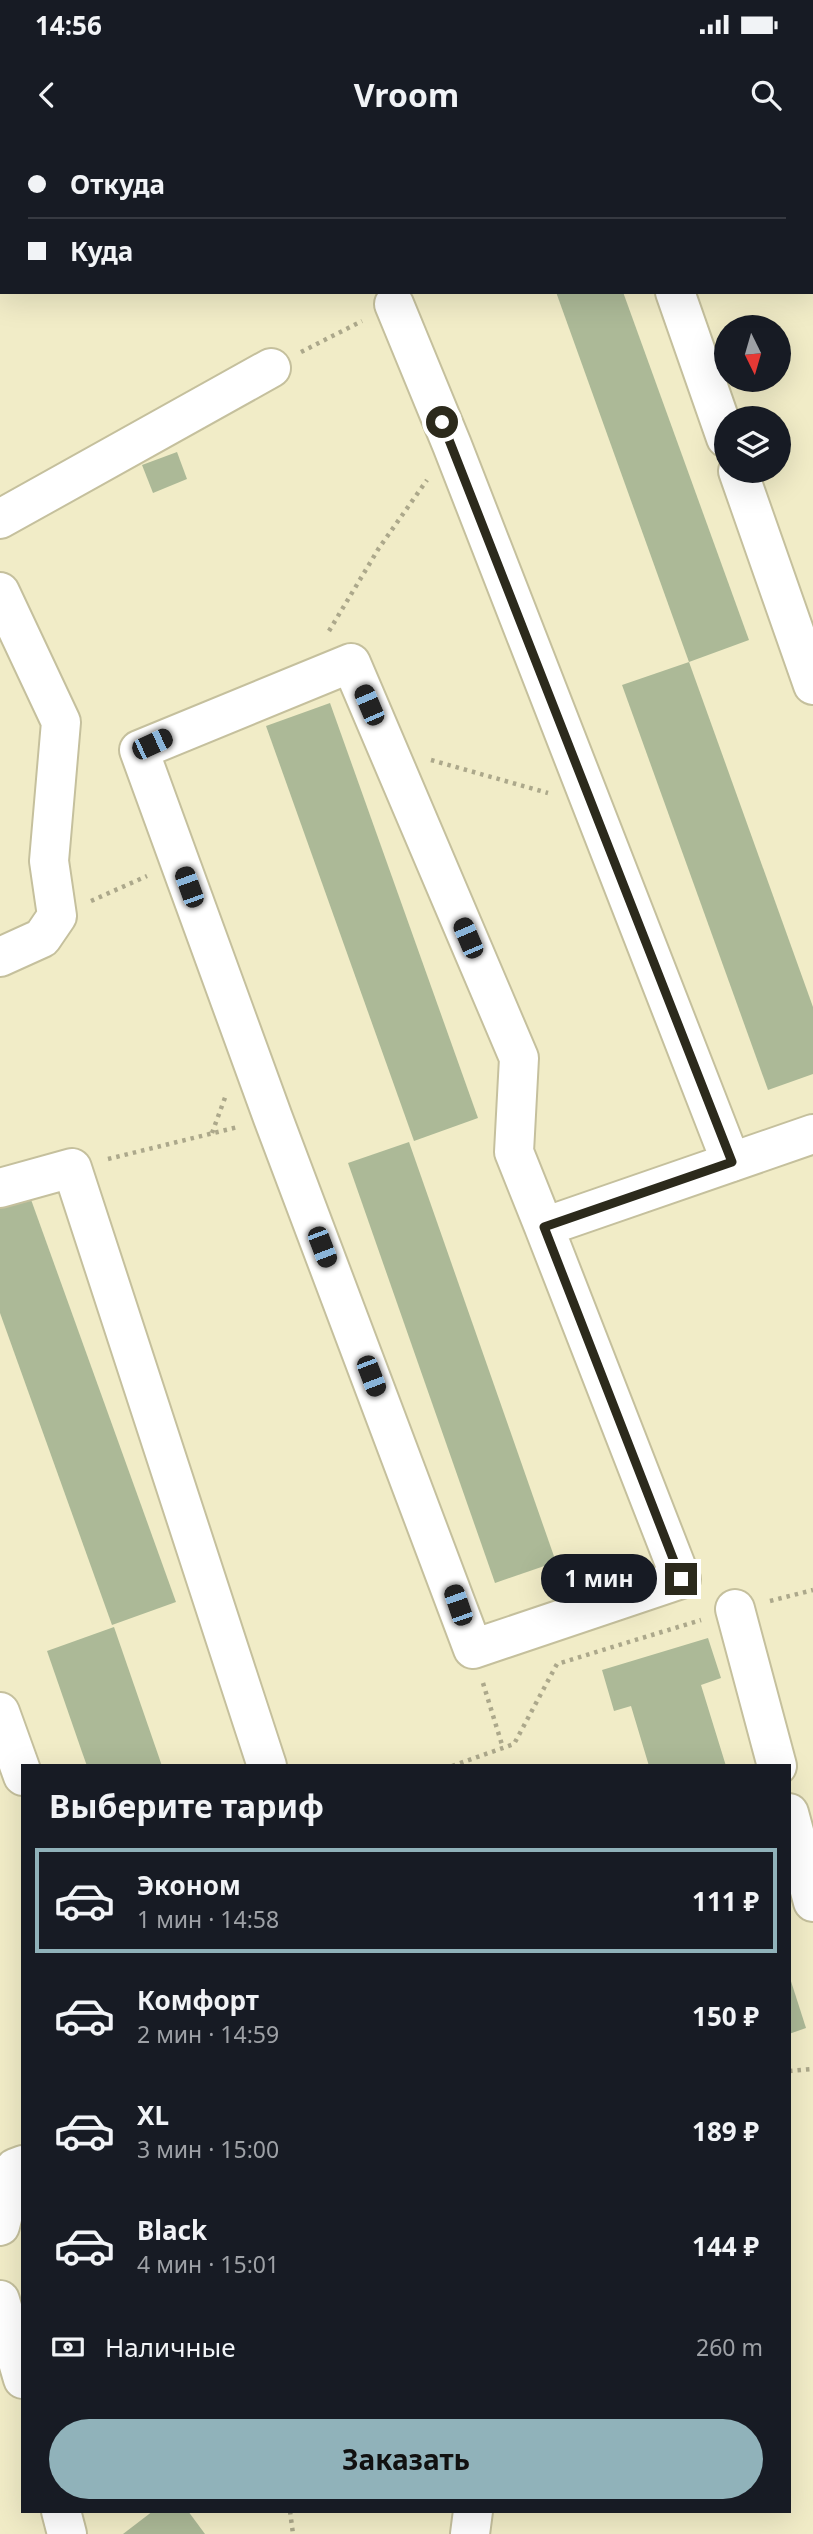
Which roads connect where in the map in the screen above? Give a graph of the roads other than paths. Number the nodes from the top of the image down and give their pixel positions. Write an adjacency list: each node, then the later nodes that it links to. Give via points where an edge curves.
1 (676, 294): 4 (street)
2 (394, 304): 11 (street)
3 (271, 368): 6 (street)
4 (715, 406)
5 (742, 483): 8 (street)
6 (0, 519)
7 (0, 592): 9 (street, via 61,722 49,861 57,916 42,938)
8 (813, 685)
9 (0, 957)
10 (813, 1134): 11 (street)
11 (732, 1162): 13 (street)
12 (0, 1188): 16 (street, via 72,1168)
13 (544, 1227): 13 (street, via 513,1152 519,1058 351,663 139,750 473,1649 681,1579)
14 (735, 1609): 17 (street)
15 (0, 1712): 18 (street)
16 (266, 1764)
17 (776, 1764)
18 (21, 1770)
19 (791, 1820): 20 (street)
20 (813, 1902)
21 (21, 2166): 22 (street, via 15,2168)
22 (0, 2226)
23 (0, 2300): 24 (street)
24 (21, 2372)
25 (62, 2513): 27 (street)
26 (473, 2513): 28 (street)
27 (67, 2534)
28 (470, 2534)

